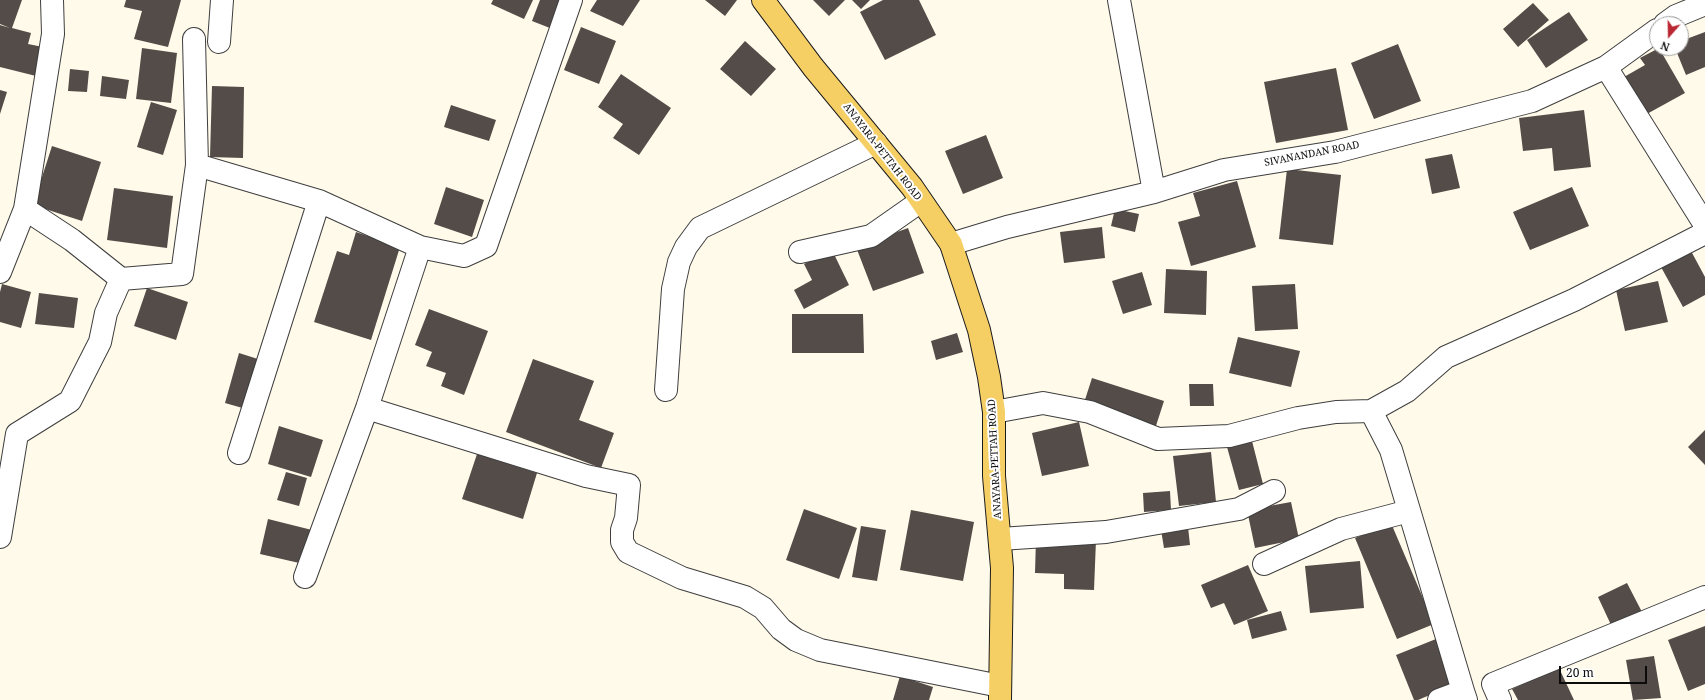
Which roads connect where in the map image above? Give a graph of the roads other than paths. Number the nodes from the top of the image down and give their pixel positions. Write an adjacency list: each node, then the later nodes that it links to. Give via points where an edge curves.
1 (52, 0): 17 (street, via 53,34)
2 (222, 0): 10 (street)
3 (571, 0): 21 (street, via 486,246 464,256)
4 (763, 0): 12 (main road, ANAYARA-PETTAH ROAD, via 813,67)
5 (1119, 0): 14 (street)
6 (1705, 4): 7 (street)
7 (1676, 16)
8 (1649, 36): 11 (street, SIVANANDAN ROAD)
9 (194, 39): 13 (street)
10 (219, 42)
11 (1606, 67): 14 (street, SIVANANDAN ROAD, via 1532,102 1335,152 1224,170); 18 (street)
12 (876, 143): 16 (main road, ANAYARA-PETTAH ROAD); 25 (street, via 700,228 679,262 673,289)
13 (197, 165): 15 (street); 24 (street, via 182,274)
14 (1154, 192): 20 (street, SIVANANDAN ROAD, via 1007,227)
15 (319, 201): 21 (street); 30 (street)
16 (921, 201): 20 (main road, ANAYARA-PETTAH ROAD); 22 (street, via 871,236)
17 (25, 209): 23 (street); 24 (street, via 72,240)
18 (1705, 225)
19 (1705, 233): 27 (street, via 1574,300 1446,357 1407,391)
20 (951, 244): 28 (main road, ANAYARA-PETTAH ROAD, via 980,330)
21 (420, 247): 26 (street)
22 (800, 252)
23 (0, 272)
24 (121, 280): 29 (street, via 106,313 100,342 70,401)
25 (666, 390)
26 (367, 408): 36 (street); 38 (street, via 586,476 629,485 626,518 622,530 622,542 628,552 682,578 745,597 763,608 780,630 820,650)
27 (1371, 411): 28 (street, via 1336,412 1298,418 1229,436 1158,439 1090,412 1043,403); 32 (street, via 1390,450)
28 (994, 412): 34 (main road, ANAYARA-PETTAH ROAD, via 994,476)
29 (8, 433): 33 (street)
30 (239, 453)
31 (1274, 491): 34 (street, via 1239,509 1106,532)
32 (1409, 512): 35 (street, via 1341,529); 39 (street)
33 (0, 537)
34 (1000, 539): 38 (main road, ANAYARA-PETTAH ROAD)
35 (1264, 564)
36 (305, 577)
37 (1705, 597): 41 (street, via 1493,684)
38 (1000, 693)
39 (1464, 695): 40 (street)
40 (1439, 700)
41 (1500, 700)

